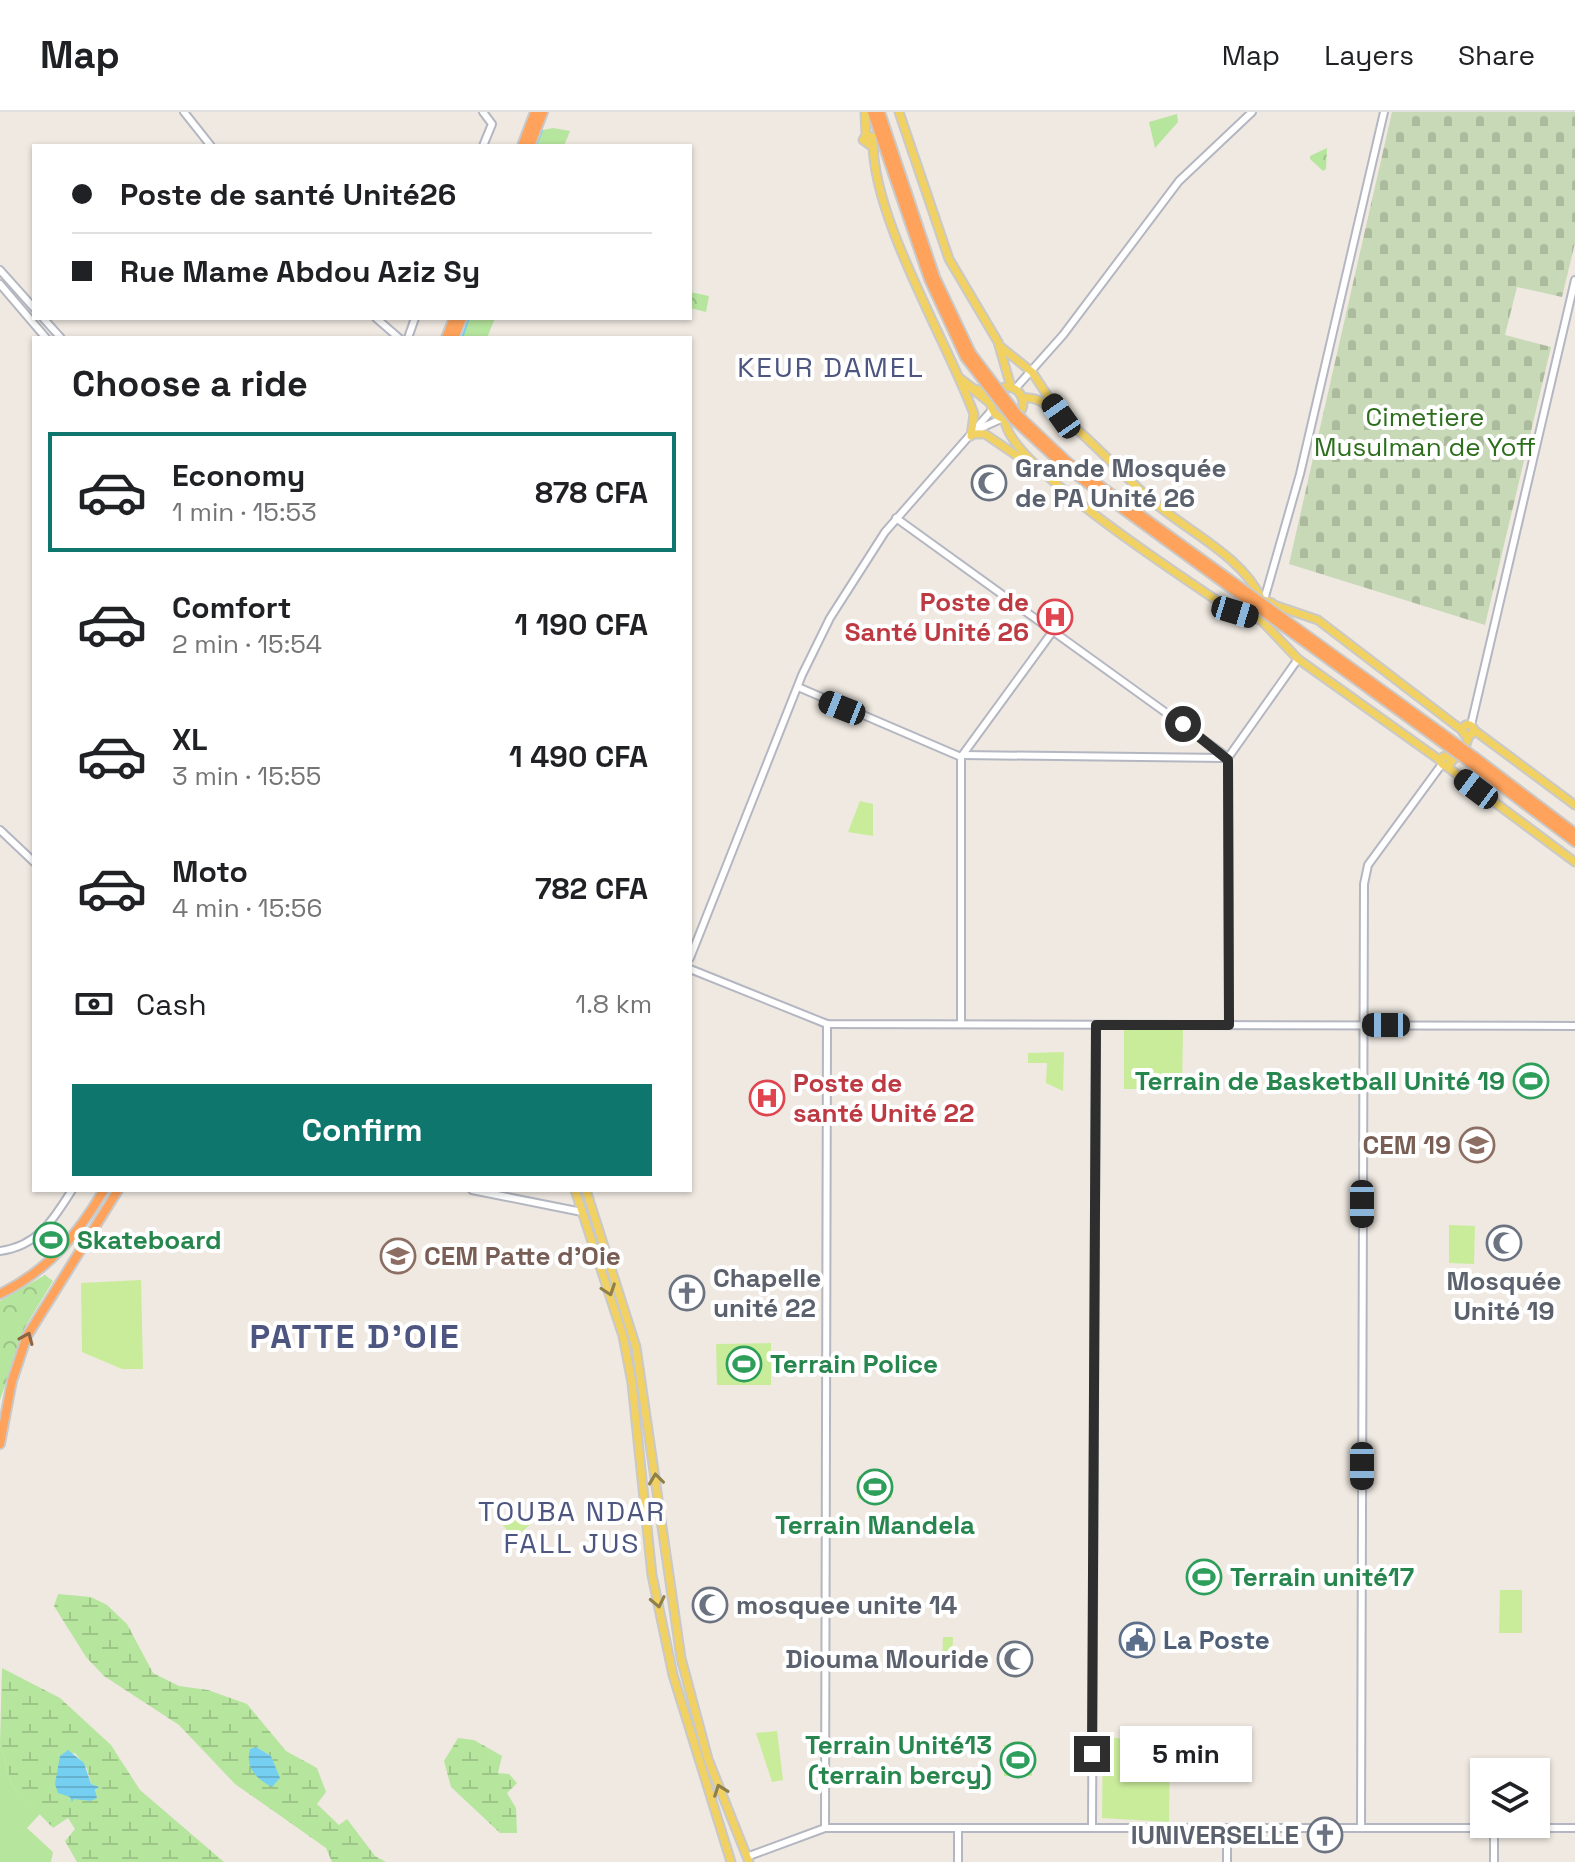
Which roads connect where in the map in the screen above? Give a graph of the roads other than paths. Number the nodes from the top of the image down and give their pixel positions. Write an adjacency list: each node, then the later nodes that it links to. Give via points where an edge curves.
1 (184, 112): 11 (street)
2 (483, 112): 12 (street, via 492,124)
3 (535, 112): 13 (highway)
4 (543, 112): 14 (highway)
5 (865, 112): 28 (main road, via 863,138 902,249)
6 (872, 112): 25 (highway, via 929,279)
7 (880, 112): 25 (highway, via 935,277)
8 (898, 112): 24 (main road, via 949,259)
9 (1252, 112): 27 (street, via 1179,181)
10 (1384, 112): 43 (street)
11 (209, 144)
12 (484, 144)
13 (523, 144)
14 (531, 144)
15 (0, 270): 18 (street)
16 (1575, 280): 51 (street)
17 (0, 284): 21 (street)
18 (32, 306)
19 (45, 320): 22 (street)
20 (378, 320): 23 (street)
21 (44, 336)
22 (59, 336)
23 (397, 336)
24 (1001, 347): 26 (main road); 27 (main road)
25 (968, 355): 54 (highway, bridge, via 1013,419 1065,467)
26 (1004, 365): 30 (main road); 31 (main road)
27 (1031, 374): 31 (street); 36 (main road)
28 (961, 379): 29 (main road); 39 (main road, via 974,414)
29 (970, 386): 32 (main road); 33 (main road)
30 (1002, 387): 31 (main road); 32 (main road)
31 (1018, 392): 34 (main road); 35 (main road)
32 (993, 393): 33 (main road)
33 (991, 406): 38 (main road); 39 (street)
34 (1048, 406): 35 (main road); 36 (main road)
35 (1022, 410): 37 (main road)
36 (1061, 416): 44 (main road)
37 (1015, 417): 38 (main road); 40 (main road)
38 (1003, 419): 39 (street); 40 (main road)
39 (972, 434): 41 (main road, via 985,434); 42 (street)
40 (1014, 442): 41 (main road)
41 (1041, 472): 46 (main road)
42 (896, 518): 48 (street); 50 (street, via 830,618)
43 (1270, 587): 44 (main road); 45 (street)
44 (1256, 588): 45 (main road)
45 (1266, 604): 46 (main road); 47 (main road); 47 (main road); 51 (main road, via 1318,620 1452,722)
46 (1235, 612): 47 (main road)
47 (1263, 620): 49 (main road)
48 (1053, 631): 52 (street); 53 (street)
49 (1298, 659): 53 (street); 55 (main road)
50 (798, 687): 52 (street); 62 (street)
51 (1470, 729): 55 (main road, via 1461,749); 56 (main road)
52 (962, 756): 53 (street); 65 (street)
53 (1227, 757): 67 (street)
54 (1473, 760): 58 (highway); 59 (highway)
55 (1444, 761): 61 (main road); 68 (street, via 1367,870)
56 (1575, 805)
57 (0, 830): 60 (street)
58 (1575, 833)
59 (1575, 842)
60 (32, 860)
61 (1575, 862)
62 (692, 953)
63 (692, 970): 64 (street)
64 (827, 1024): 65 (street); 82 (street)
65 (961, 1024): 66 (street)
66 (1096, 1025): 67 (street); 84 (street)
67 (1229, 1025): 68 (street)
68 (1363, 1025): 69 (street); 86 (street)
69 (1575, 1026)
70 (71, 1192): 77 (street, via 39,1236)
71 (103, 1192): 78 (highway, via 58,1255)
72 (117, 1192): 79 (highway, one-way to 72, via 36,1318)
73 (482, 1192): 76 (street)
74 (576, 1192): 76 (main road)
75 (587, 1192): 91 (main road, one-way to 75, via 708,1759 675,1633 636,1347)
76 (582, 1212): 92 (main road, one-way to 92, via 623,1336 652,1575 673,1675)
77 (0, 1251)
78 (0, 1294)
79 (5, 1412): 80 (highway); 81 (highway)
80 (0, 1432)
81 (0, 1444)
82 (825, 1828): 83 (street); 91 (street)
83 (958, 1828): 84 (street); 93 (street)
84 (1092, 1828): 85 (street)
85 (1227, 1828): 86 (street); 94 (street)
86 (1361, 1828): 87 (street)
87 (1470, 1829)
88 (1550, 1829): 89 (street)
89 (1572, 1829)
90 (1494, 1838): 95 (street)
91 (748, 1856): 92 (main road)
92 (731, 1858)
93 (958, 1862)
94 (1227, 1862)
95 (1494, 1862)

